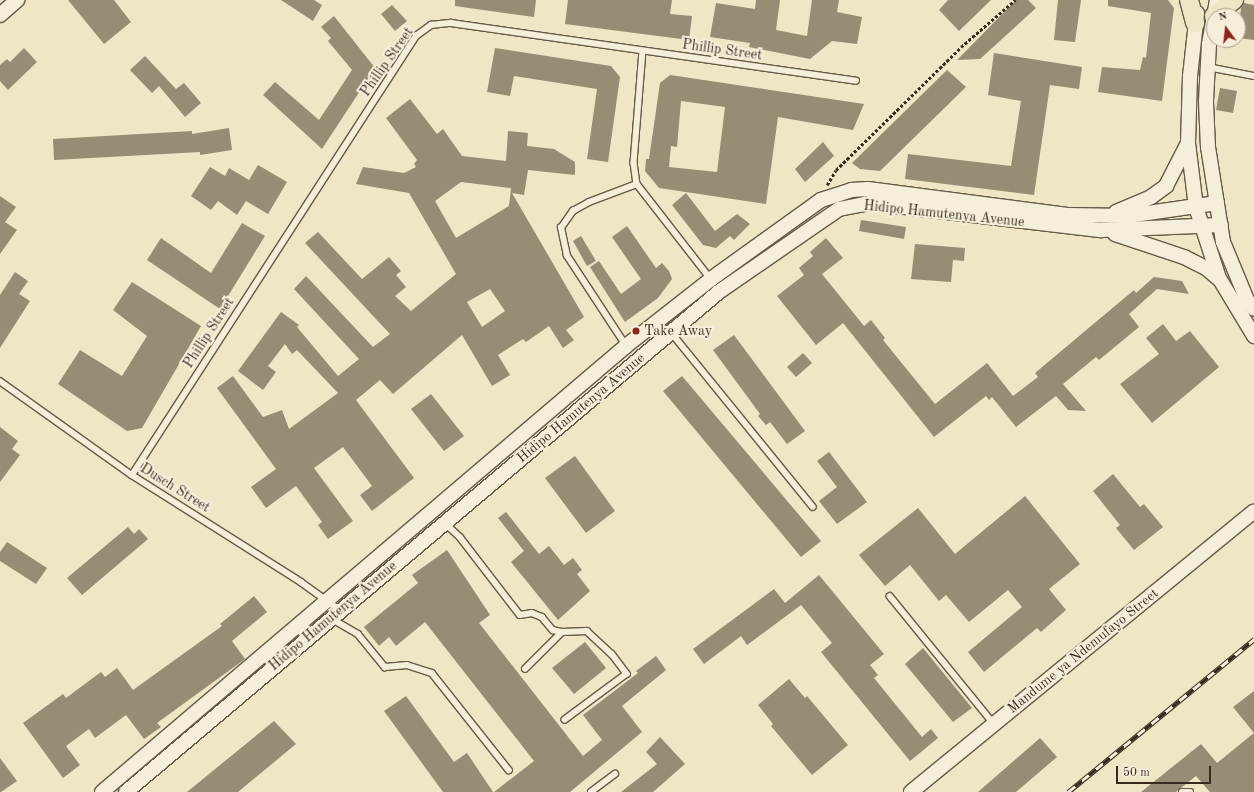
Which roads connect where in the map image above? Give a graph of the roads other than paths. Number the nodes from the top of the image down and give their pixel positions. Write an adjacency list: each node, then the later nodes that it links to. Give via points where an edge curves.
1 (17, 0): 6 (street)
2 (1189, 0): 7 (main road)
3 (1198, 0): 7 (street)
4 (1234, 0): 5 (main road)
5 (1224, 8)
6 (0, 15)
7 (1195, 23): 13 (street)
8 (1210, 48): 10 (street)
9 (643, 52): 12 (lane, Phillip Street); 14 (lane, via 634,163); 29 (lane, Phillip Street, via 451,23 432,25 416,36)
10 (1208, 66): 11 (lane); 15 (street, via 1208,147)
11 (1254, 76)
12 (856, 81)
13 (1188, 143): 16 (street); 17 (street, via 1166,186 1151,197)
14 (637, 184): 22 (lane); 27 (lane, via 589,202 573,211 561,228 567,256)
15 (1217, 203): 16 (street, Hidipo Hamutenya Avenue); 18 (street)
16 (1196, 207): 17 (street, Hidipo Hamutenya Avenue, via 1127,216); 19 (street)
17 (1107, 216): 22 (street, Hidipo Hamutenya Avenue, via 1067,215 868,189 851,190 821,200)
18 (1221, 226): 19 (street, Hidipo Hamutenya Avenue); 24 (street, via 1229,259 1247,300)
19 (1202, 228): 20 (street, Hidipo Hamutenya Avenue); 21 (street)
20 (1101, 230): 21 (street, via 1184,257); 23 (street, Hidipo Hamutenya Avenue, via 870,204 855,205 826,216)
21 (1219, 278): 26 (street)
22 (711, 279): 23 (lane); 27 (street, Hidipo Hamutenya Avenue)
23 (720, 291): 25 (street, Hidipo Hamutenya Avenue)
24 (1254, 309)
25 (671, 332): 30 (lane); 32 (street, Hidipo Hamutenya Avenue)
26 (1254, 336)
27 (626, 346): 34 (street, Hidipo Hamutenya Avenue)
28 (0, 381): 29 (lane, Dusch Street)
29 (132, 475): 34 (lane, Dusch Street)
30 (813, 507)
31 (1254, 511): 39 (street, Mandume ya Ndemufayo Street)
32 (445, 523): 35 (street, Hidipo Hamutenya Avenue); 36 (lane, via 460,537 520,615 532,613 542,617 553,630)
33 (890, 596): 39 (lane)
34 (326, 599): 35 (lane, Dusch Street); 42 (street, Hidipo Hamutenya Avenue)
35 (335, 614): 40 (lane, Dusch Street, via 358,634 385,667 407,665 432,673); 43 (street, Hidipo Hamutenya Avenue)
36 (562, 632): 37 (lane); 38 (lane, via 587,631 612,654 627,674)
37 (524, 669)
38 (565, 720)
39 (994, 724): 45 (street, Mandume ya Ndemufayo Street)
40 (509, 770)
41 (614, 774): 44 (lane)
42 (102, 792)
43 (126, 792)
44 (591, 792)
45 (911, 792)
46 (1182, 792): 47 (lane)
47 (1190, 792)

